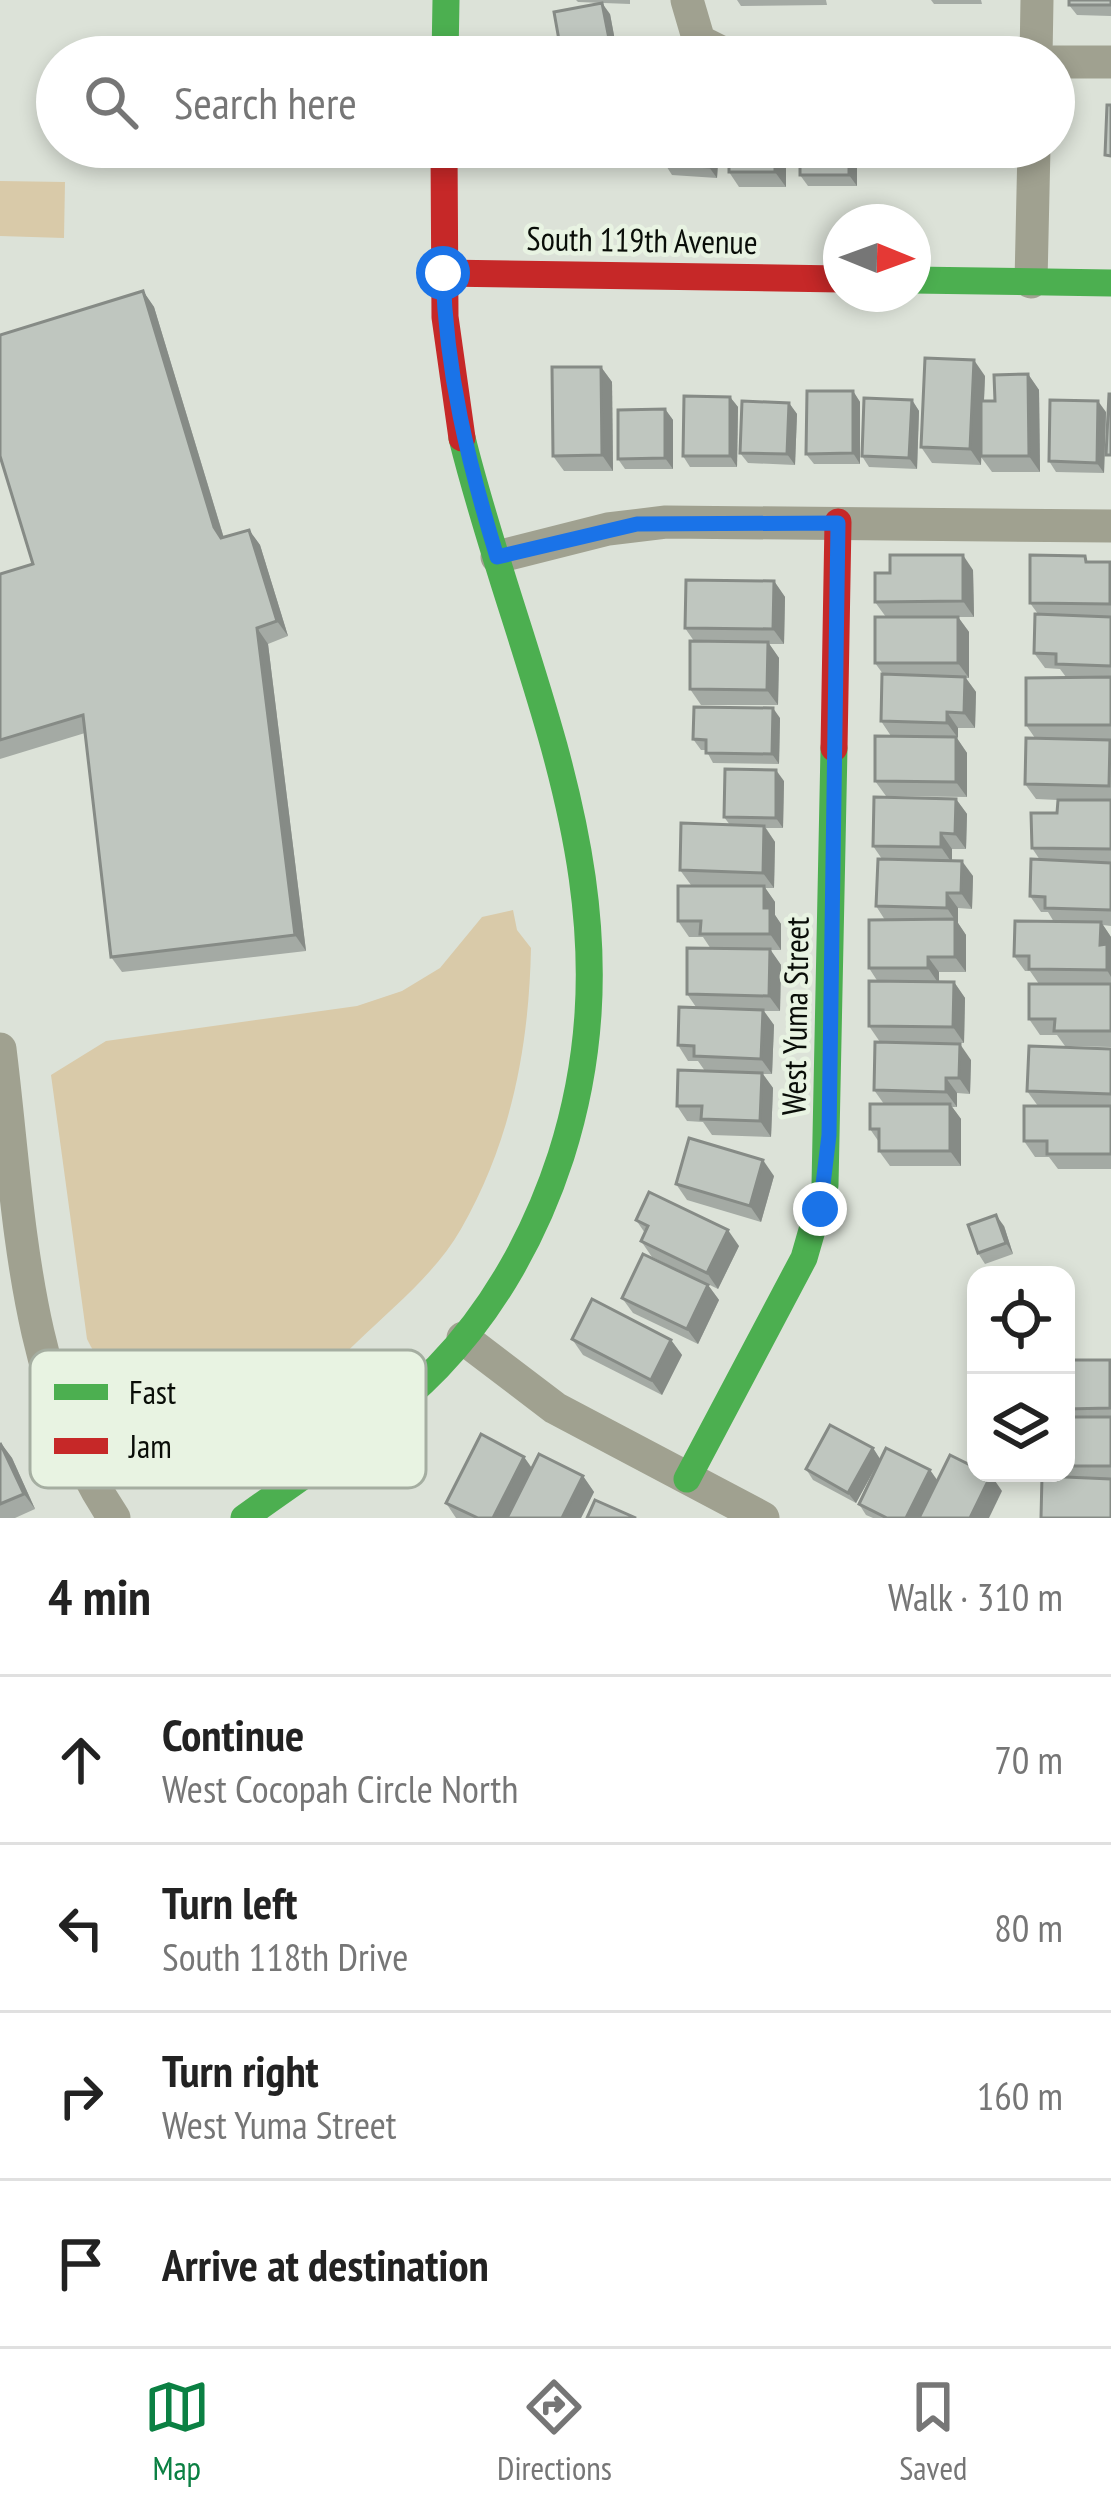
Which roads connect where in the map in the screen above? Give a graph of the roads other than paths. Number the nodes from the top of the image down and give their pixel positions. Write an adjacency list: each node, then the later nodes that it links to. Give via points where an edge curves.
1 (446, 0): 4 (street)
2 (687, 0): 5 (street)
3 (1037, 0): 6 (street)
4 (445, 36)
5 (698, 36)
6 (1036, 36)
7 (1075, 62): 8 (street)
8 (1111, 62)
9 (444, 168): 11 (street)
10 (1034, 168): 14 (street)
11 (443, 273): 12 (street, South 119th Avenue); 18 (street, via 455,407)
12 (823, 279)
13 (931, 280): 14 (street)
14 (1031, 282): 15 (street)
15 (1111, 283)
16 (838, 523): 17 (street); 18 (street, via 637,524); 23 (street, West Yuma Street, via 825,1185 804,1258)
17 (1111, 526)
18 (497, 557): 20 (street, via 577,826 592,904 595,985 579,1104 556,1178 522,1249)
19 (0, 1049): 21 (street)
20 (463, 1338): 22 (street); 23 (street, via 544,1401)
21 (40, 1350)
22 (426, 1374)
23 (687, 1478): 28 (street)
24 (98, 1488): 26 (street)
25 (284, 1488): 27 (street)
26 (114, 1518)
27 (244, 1518)
28 (763, 1518)

